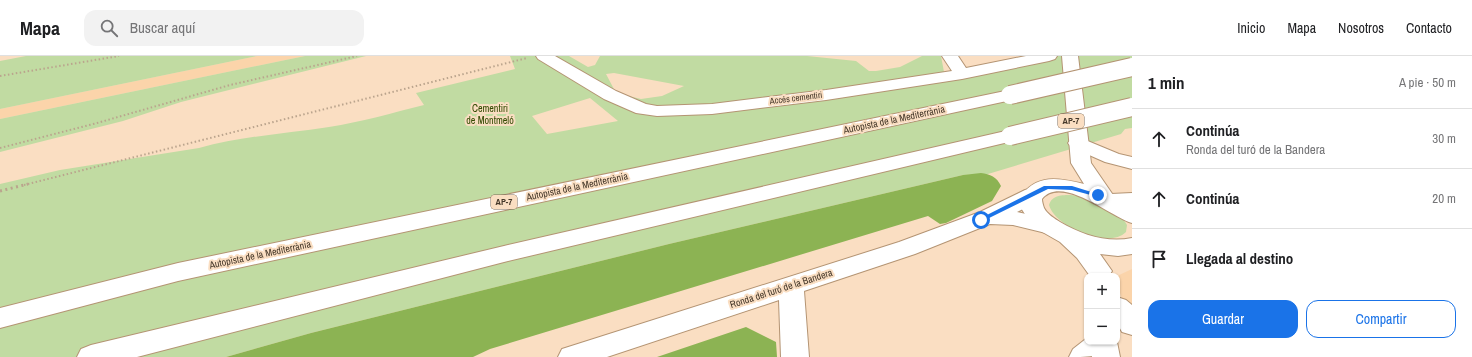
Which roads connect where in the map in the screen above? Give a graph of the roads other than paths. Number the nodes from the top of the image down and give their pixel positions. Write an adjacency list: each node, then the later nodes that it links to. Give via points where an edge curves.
1 (544, 56): 6 (main road, Accés cementiri, via 610,95 642,109 657,111 712,108 826,95)
2 (950, 56): 6 (main road)
3 (1049, 56): 6 (main road, Accés cementiri)
4 (1070, 56): 8 (main road)
5 (1132, 67): 20 (main road, Autopista de la Mediterrània / AP-7, bridge, via 178,272)
6 (962, 74)
7 (1132, 107): 24 (main road, AP-7, bridge, via 504,254)
8 (1080, 153): 9 (main road); 10 (main road); 12 (main road)
9 (1132, 163)
10 (1054, 187): 11 (main road, Ronda del turó de la Bandera, via 1041,189); 12 (main road, via 1078,189)
11 (1033, 194): 14 (main road, Ronda del turó de la Bandera); 15 (main road, via 1031,202 1035,212)
12 (1116, 200): 13 (main road)
13 (1132, 216)
14 (988, 217): 15 (main road, Ronda del turó de la Bandera, via 1013,218); 18 (main road, Ronda del turó de la Bandera, via 907,248)
15 (1058, 231): 16 (main road, Ronda del turó de la Bandera, via 1098,246); 17 (main road, via 1085,252)
16 (1129, 246): 17 (main road, via 1110,259)
17 (1100, 273)
18 (791, 285): 25 (main road, Ronda del turó de la Bandera); 26 (main road)
19 (1119, 309): 21 (main road)
20 (0, 318)
21 (1132, 324)
22 (1099, 345): 27 (main road)
23 (1104, 345): 28 (main road)
24 (91, 357)
25 (572, 357)
26 (795, 357)
27 (1083, 357)
28 (1106, 357)

